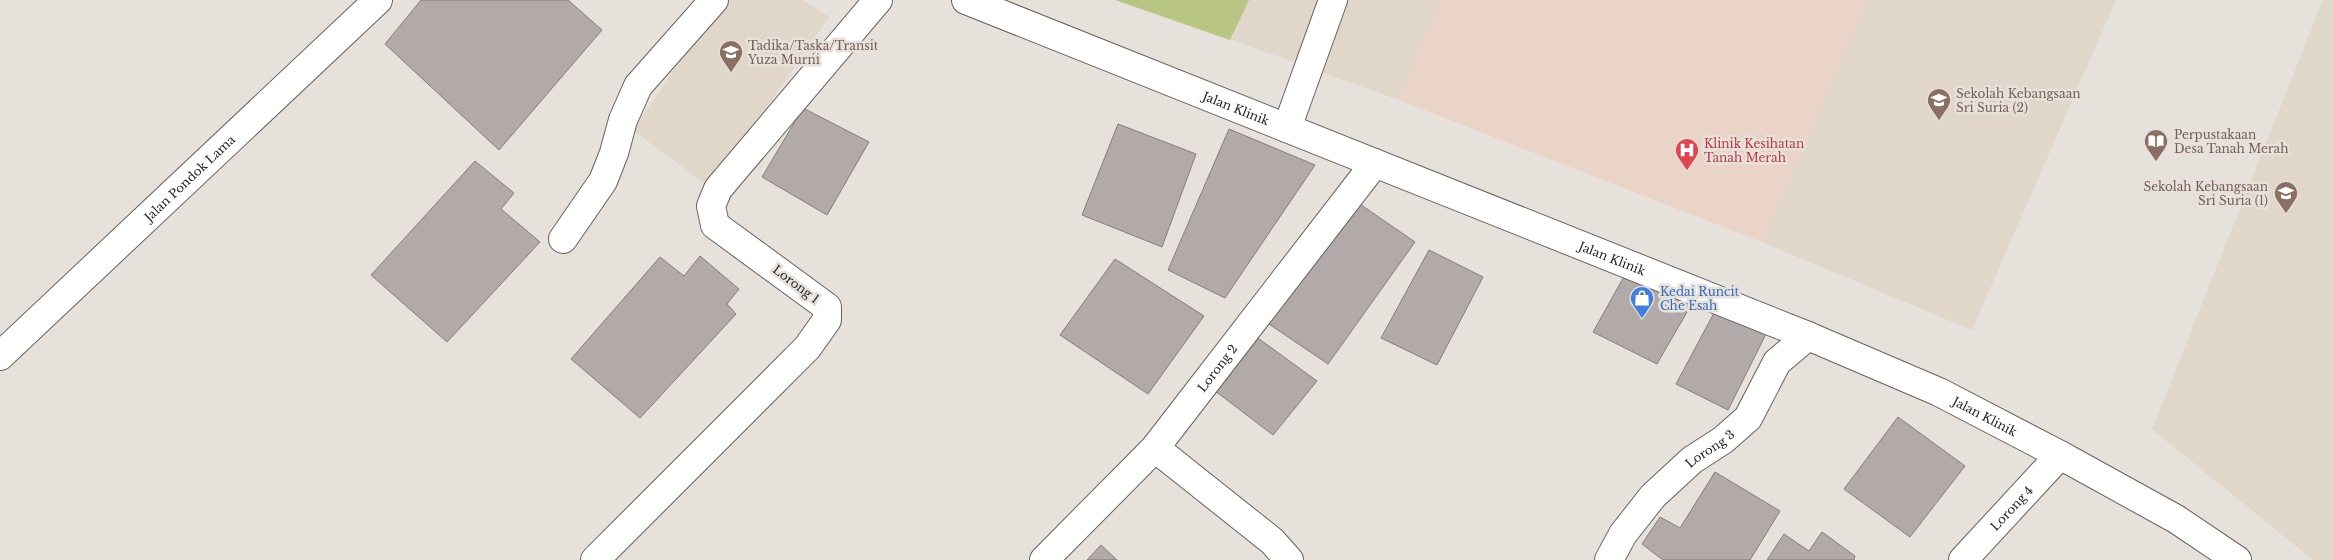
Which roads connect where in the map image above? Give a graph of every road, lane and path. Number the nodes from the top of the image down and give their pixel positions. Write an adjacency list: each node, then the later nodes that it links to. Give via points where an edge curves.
1 (378, 0): 10 (street, Jalan Pondok Lama)
2 (714, 0): 8 (street, via 638,86 603,181)
3 (878, 0): 13 (street, Lorong 1, via 718,189 711,206 715,225 827,307 827,320 807,348)
4 (966, 0): 6 (street, Jalan Klinik)
5 (1332, 0): 6 (street)
6 (1288, 128): 7 (street, Jalan Klinik)
7 (1375, 163): 9 (street, Jalan Klinik); 11 (street, Lorong 2)
8 (562, 238)
9 (1808, 336): 12 (street, Jalan Klinik, via 1938,392); 16 (street, Lorong 3, via 1777,362 1748,418 1723,440 1692,460 1653,496 1623,534)
10 (0, 356)
11 (1155, 448): 14 (street, Lorong 2); 15 (street, via 1272,541)
12 (2060, 455): 17 (street, Lorong 4); 18 (street, Jalan Klinik, via 2176,519)
13 (595, 560)
14 (1044, 560)
15 (1289, 560)
16 (1609, 560)
17 (1963, 560)
18 (2237, 560)

